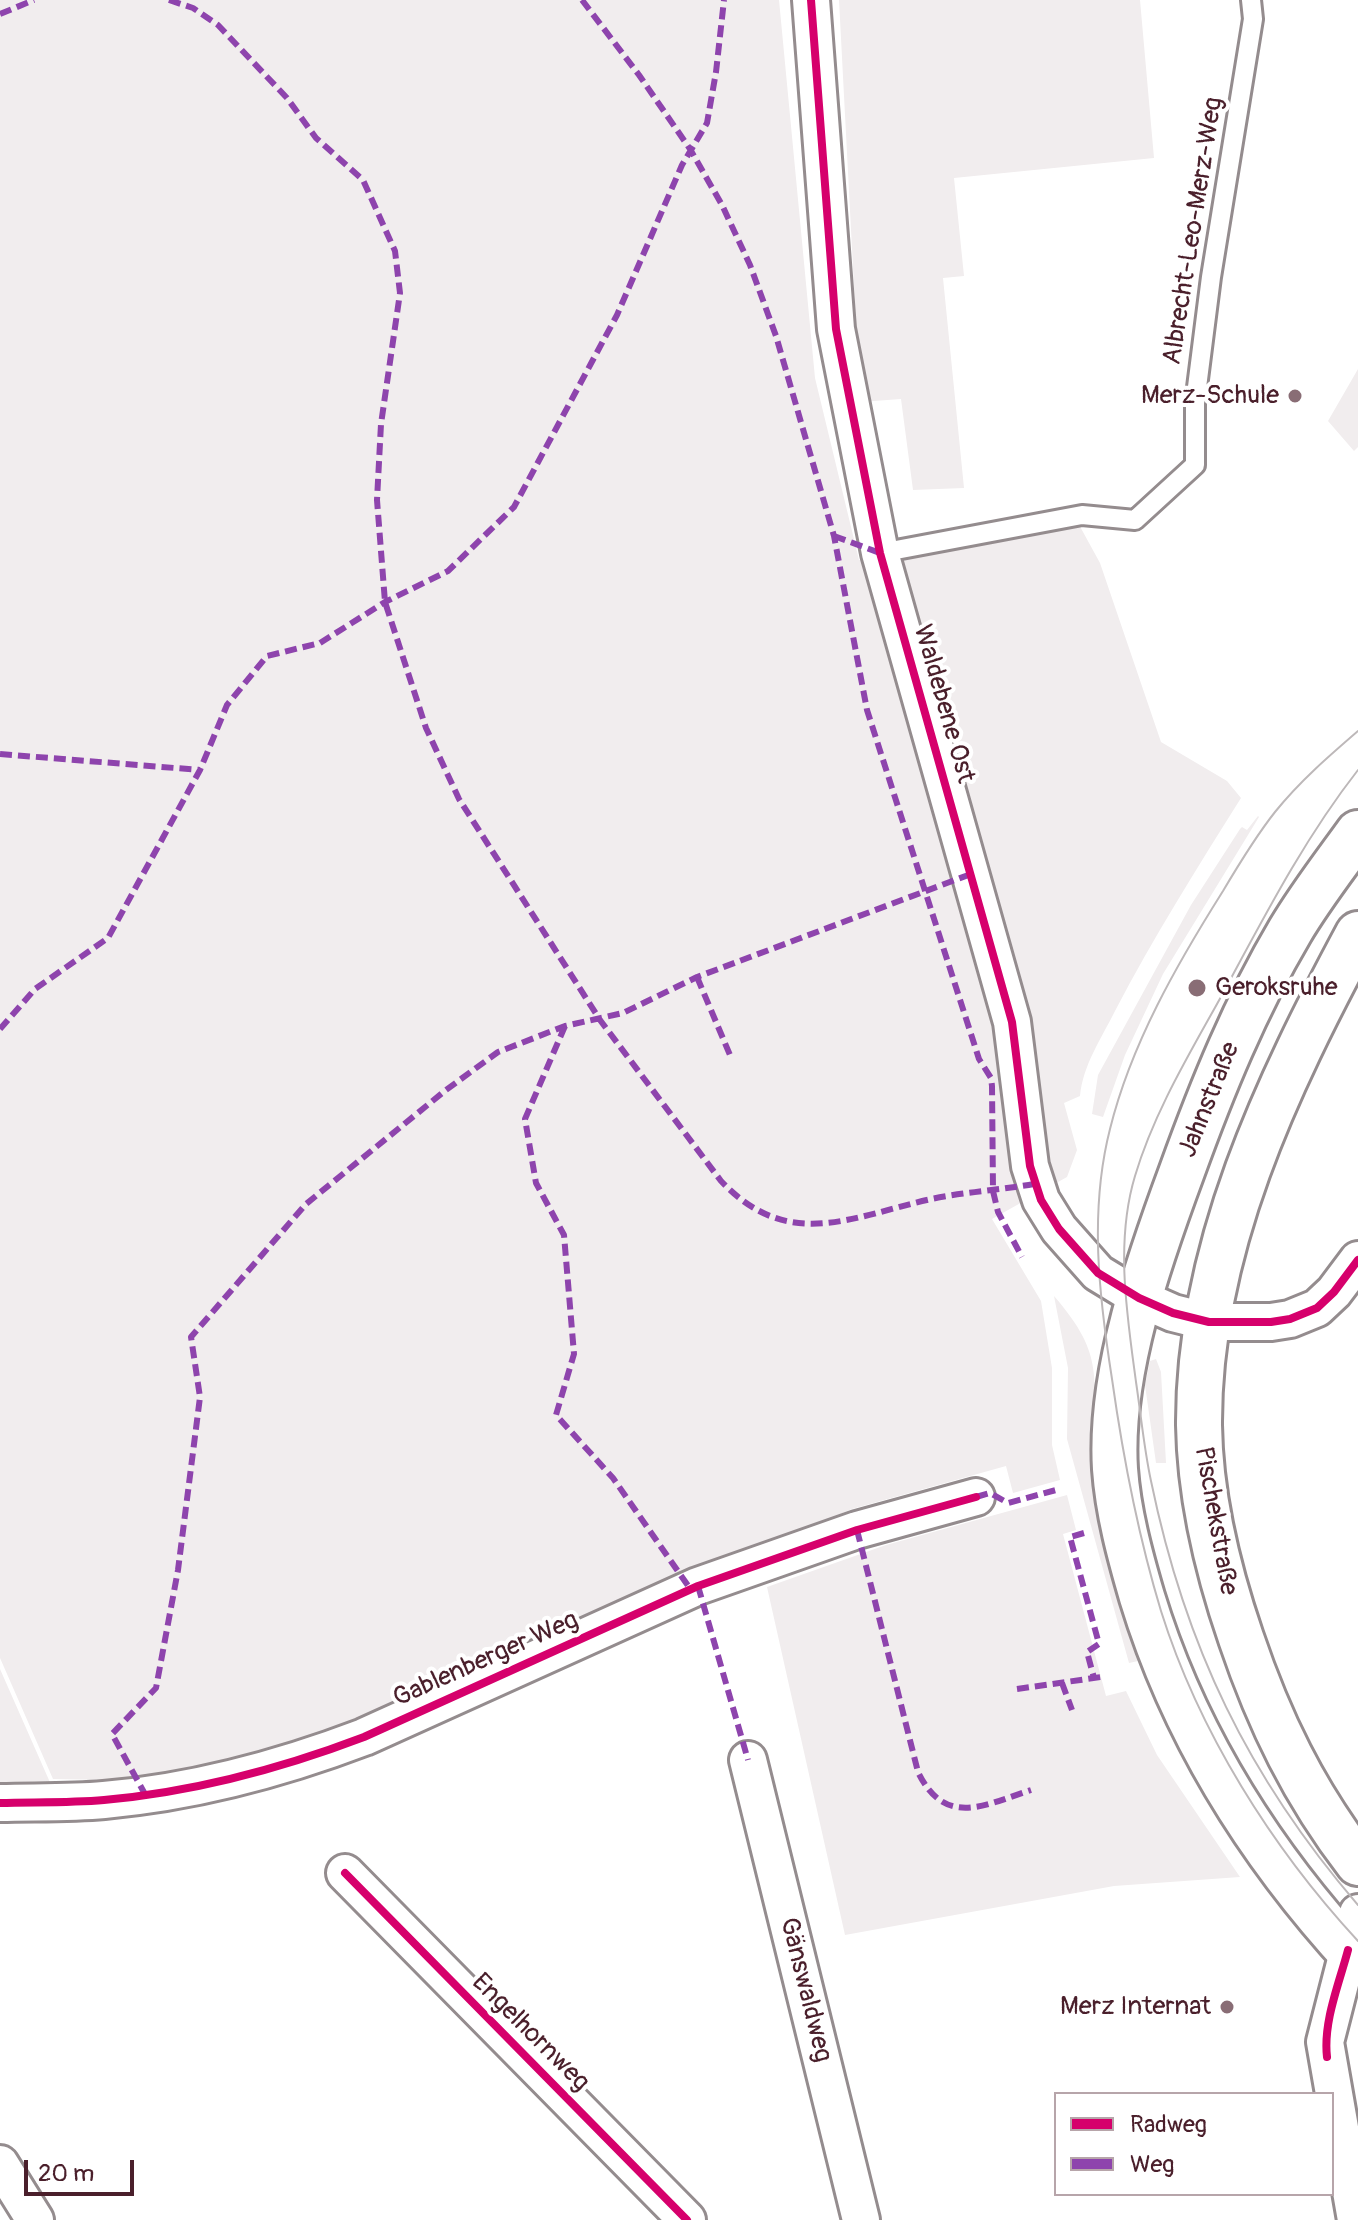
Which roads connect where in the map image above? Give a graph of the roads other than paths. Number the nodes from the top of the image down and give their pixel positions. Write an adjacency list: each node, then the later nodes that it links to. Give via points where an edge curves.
1 (811, 0): 3 (street, Waldebene Ost, via 836,329)
2 (1251, 0): 3 (lane, Albrecht-Leo-Merz-Weg, via 1253,19 1195,403 1195,465 1135,520 1082,515)
3 (880, 553): 7 (street, Waldebene Ost, via 1002,980 1034,1184 1052,1219 1098,1273)
4 (1358, 833): 7 (main road, Jahnstraße, via 1291,929 1253,998 1190,1146)
5 (1358, 934): 8 (main road, via 1278,1092 1238,1197)
6 (1358, 1260): 8 (street, via 1317,1308 1271,1322)
7 (1139, 1298): 8 (street, Waldebene Ost); 14 (main road, via 1117,1412 1115,1457 1124,1529 1147,1613 1182,1704 1226,1787 1282,1869)
8 (1209, 1322): 12 (main road, Pischekstraße, via 1199,1426 1210,1519 1230,1607 1275,1730 1317,1805)
9 (976, 1497): 11 (street, Gablenberger Weg, via 857,1530 698,1586 364,1737 260,1773 146,1796)
10 (748, 1760): 20 (street, Gänswaldweg)
11 (0, 1803)
12 (1358, 1863)
13 (345, 1873): 19 (street, Engelhornweg)
14 (1355, 1941): 15 (street, via 1328,2027)
15 (1333, 2092)
16 (1334, 2096): 21 (street)
17 (0, 2164): 18 (street)
18 (35, 2220)
19 (687, 2220)
20 (861, 2220)
21 (1356, 2220)

